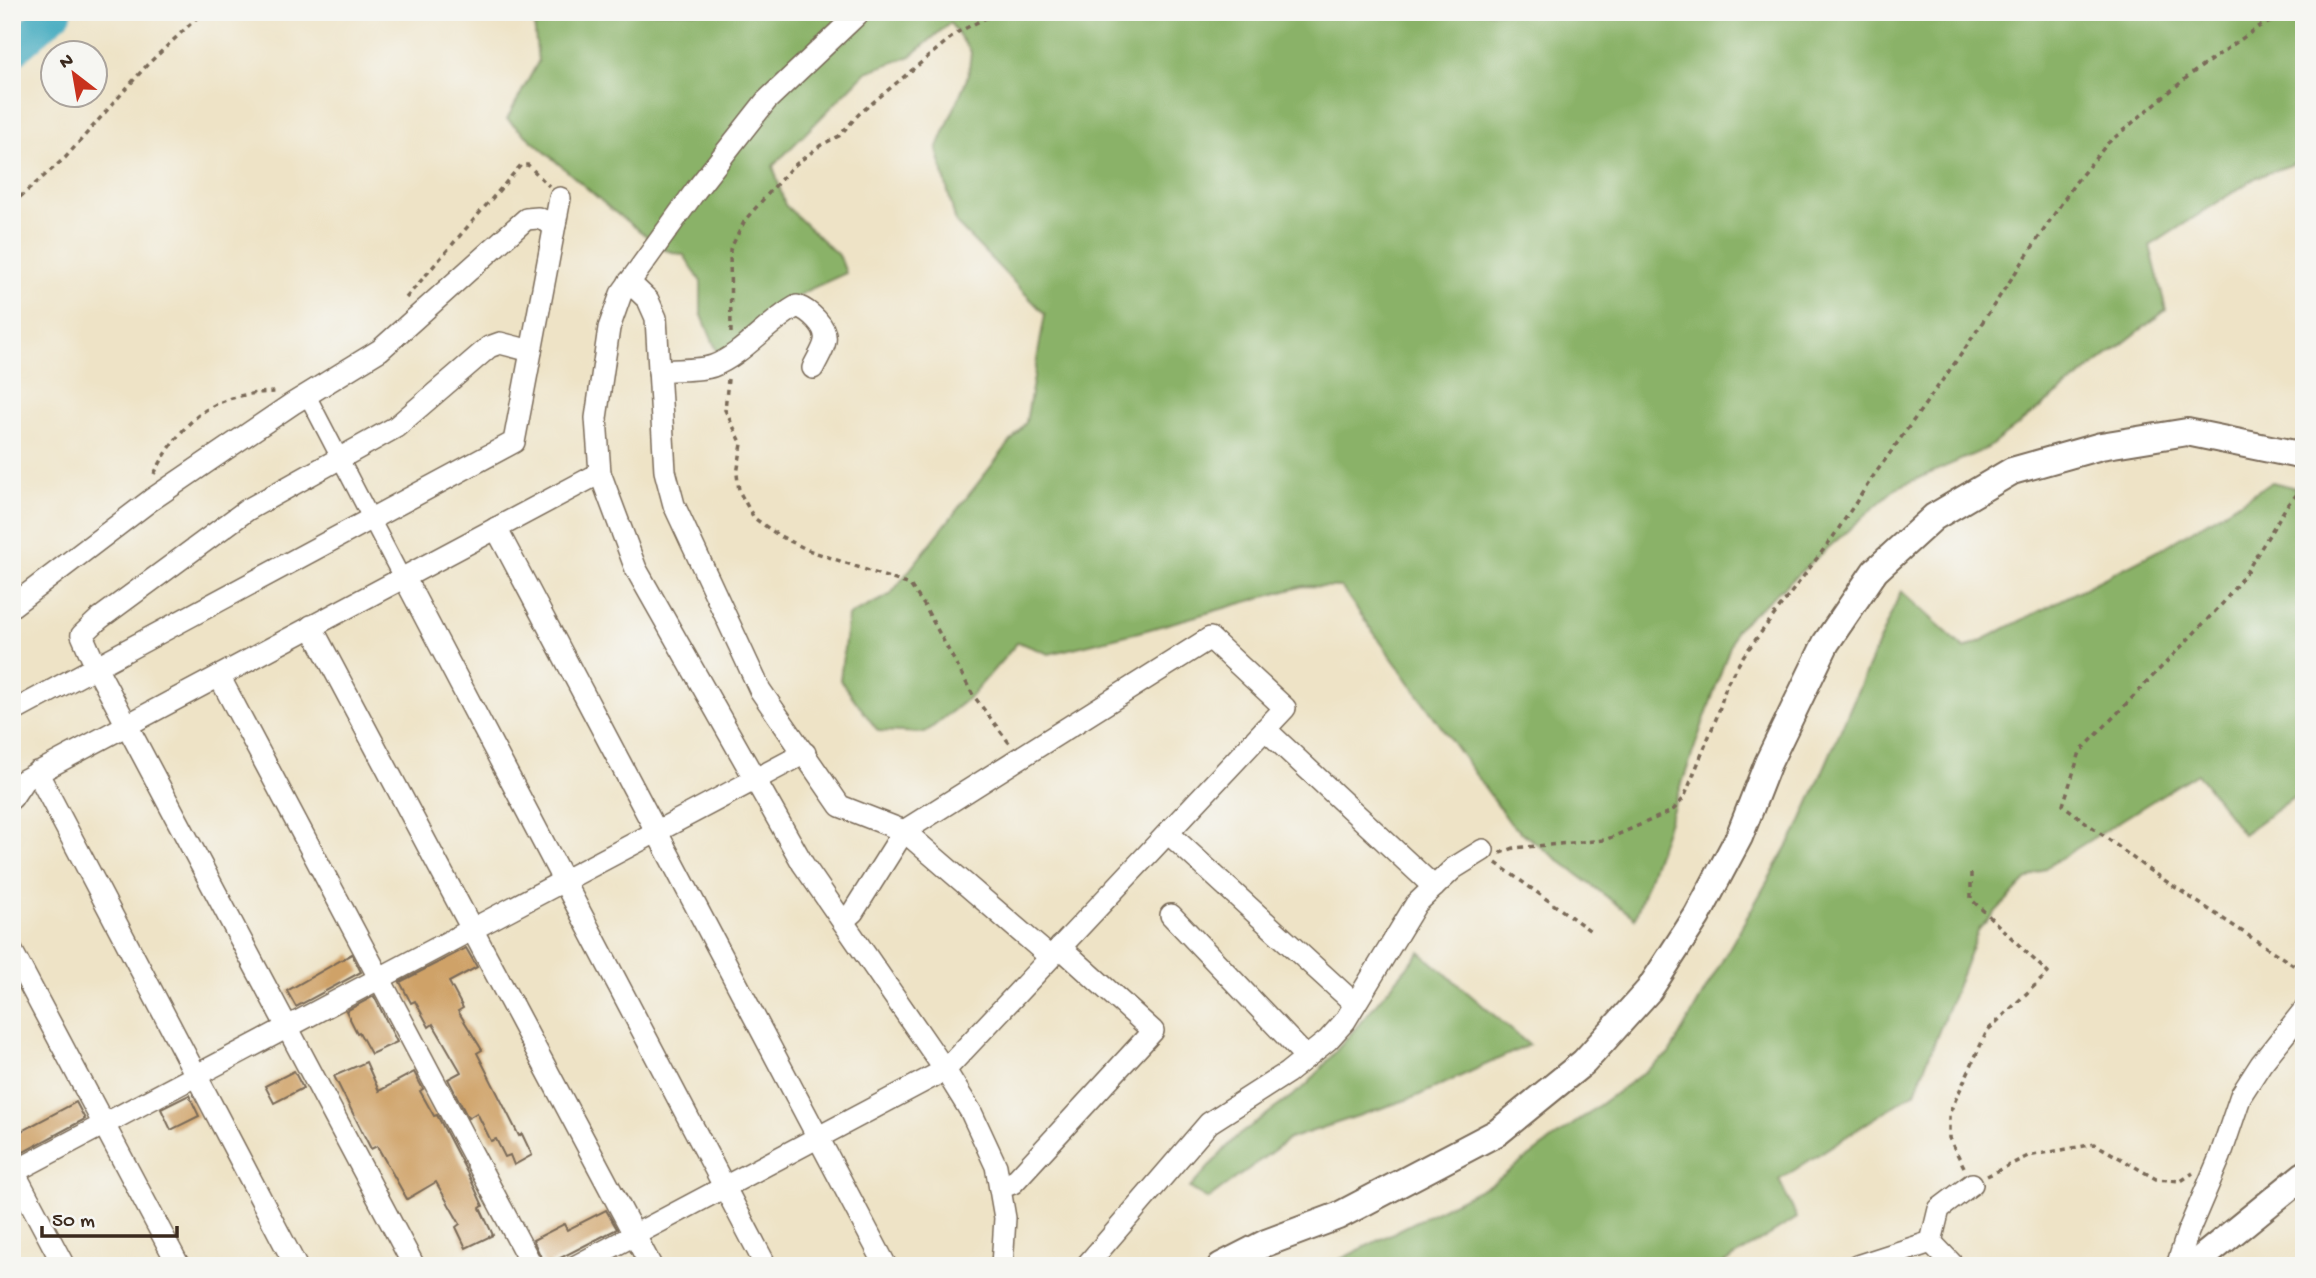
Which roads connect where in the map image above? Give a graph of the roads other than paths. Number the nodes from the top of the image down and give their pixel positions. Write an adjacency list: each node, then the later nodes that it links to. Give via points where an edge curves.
1 (860, 12): 4 (street, via 766,101)
2 (560, 198): 3 (street)
3 (555, 225): 5 (street); 8 (street, via 526,219 380,350)
4 (629, 282): 7 (street, via 649,300 656,318); 11 (street, via 609,328 596,418)
5 (531, 351): 10 (street, via 499,343 489,347 396,427); 12 (street, via 514,442)
6 (813, 368): 7 (street, via 825,334 806,309 797,306 713,366)
7 (659, 371): 22 (street, via 665,471 674,505 760,690)
8 (300, 400): 10 (street); 15 (street, via 144,505)
9 (2304, 456): 64 (street, via 2187,432 2101,446 2012,471 1934,517 1875,571 1826,643 1768,763 1739,837 1697,916 1649,990 1584,1062 1498,1132 1338,1216)
10 (339, 458): 12 (street); 17 (street, via 247,510 99,619 82,635)
11 (600, 473): 13 (street); 24 (street, via 636,569)
12 (371, 519): 14 (street); 17 (street)
13 (496, 528): 14 (street); 27 (street)
14 (403, 578): 16 (street); 30 (street)
15 (12, 606)
16 (312, 626): 18 (street); 34 (street)
17 (96, 667): 19 (street); 20 (street)
18 (219, 676): 20 (street); 37 (street)
19 (12, 712)
20 (127, 725): 23 (street); 40 (street)
21 (1265, 729): 26 (street, via 1285,708 1210,638); 28 (street); 31 (street)
22 (805, 752): 24 (street); 26 (street, via 840,806)
23 (37, 772): 25 (street, via 24,780); 43 (street)
24 (756, 779): 27 (street); 33 (street, via 803,864)
25 (12, 798)
26 (904, 831): 33 (street); 36 (street)
27 (656, 832): 30 (street); 45 (street)
28 (1168, 832): 36 (street); 38 (street)
29 (1484, 854): 31 (street, via 1454,868)
30 (564, 881): 34 (street); 49 (street)
31 (1434, 887): 38 (street, via 1416,905)
32 (1171, 915): 41 (street)
33 (843, 921): 42 (street)
34 (472, 930): 37 (street); 51 (street)
35 (12, 951): 44 (street)
36 (1056, 952): 42 (street); 50 (street, via 1153,1031 1013,1183)
37 (380, 978): 40 (street); 57 (street)
38 (1355, 1004): 41 (street, via 1328,1040)
39 (2304, 1010): 67 (street, via 2241,1095)
40 (288, 1027): 43 (street); 56 (street)
41 (1306, 1057): 63 (street, via 1209,1123)
42 (945, 1070): 45 (street); 50 (street, via 976,1123 996,1166)
43 (195, 1076): 44 (street); 55 (street)
44 (104, 1124): 46 (street); 54 (street)
45 (817, 1138): 49 (street); 61 (street)
46 (13, 1171): 53 (street)
47 (2304, 1175): 68 (street)
48 (1972, 1184): 52 (street, via 1939,1209)
49 (724, 1187): 51 (street); 60 (street)
50 (1000, 1188): 62 (street, via 1005,1218)
51 (634, 1235): 58 (street); 59 (street)
52 (1931, 1242): 65 (street); 66 (street)
53 (64, 1266)
54 (179, 1266)
55 (296, 1266)
56 (414, 1266)
57 (532, 1266)
58 (576, 1266)
59 (651, 1266)
60 (766, 1266)
61 (886, 1266)
62 (1002, 1266)
63 (1086, 1266)
64 (1221, 1266)
65 (1857, 1266)
66 (1954, 1266)
67 (2177, 1266)
68 (2192, 1266)

